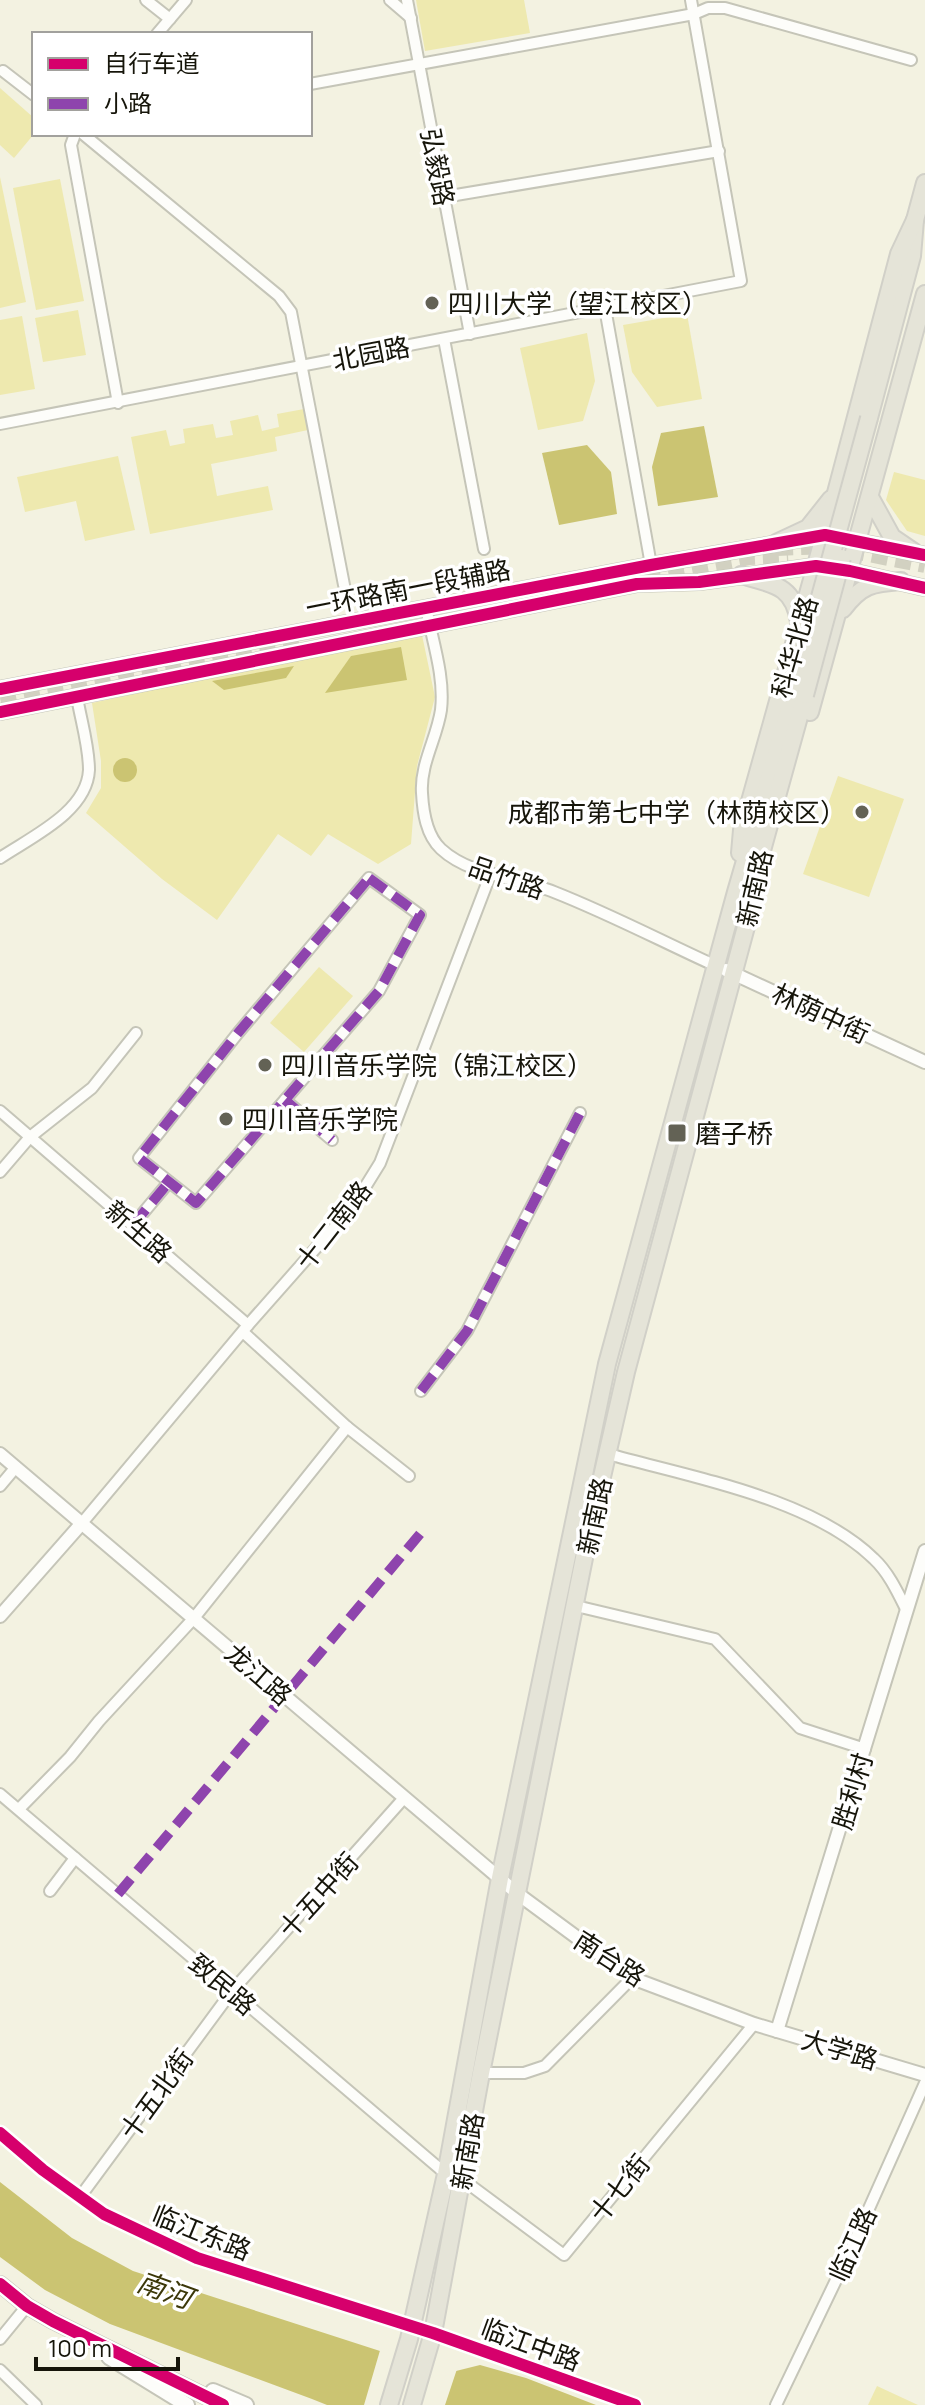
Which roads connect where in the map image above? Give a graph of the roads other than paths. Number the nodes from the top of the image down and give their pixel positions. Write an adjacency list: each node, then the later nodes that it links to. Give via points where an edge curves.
1 (146, 0): 8 (street)
2 (186, 0): 8 (street)
3 (390, 0): 7 (street)
4 (407, 0): 7 (street, 弘毅路)
5 (691, 0): 6 (street)
6 (694, 14): 10 (street, via 725,8); 11 (street); 17 (street)
7 (411, 18): 11 (street, 弘毅路)
8 (170, 19): 9 (street)
9 (159, 32)
10 (911, 60)
11 (419, 63): 13 (street); 19 (street, 弘毅路)
12 (3, 71): 14 (street)
13 (312, 84)
14 (32, 93)
15 (74, 136): 27 (street, via 71,145)
16 (85, 136): 26 (street, via 279,296 291,312)
17 (719, 151): 19 (street); 23 (street, 北园路, via 741,281)
18 (925, 183): 20 (main road, 科华北路)
19 (444, 197): 24 (street, 弘毅路)
20 (915, 220): 28 (main road, 科华北路, via 912,256); 30 (main road, 科华北路, via 899,254)
21 (925, 252): 28 (main road, 科华北路)
22 (925, 294): 31 (main road, 科华北路)
23 (605, 308): 24 (street, 北园路); 37 (street)
24 (470, 334): 25 (street, 北园路)
25 (444, 339): 26 (street, 北园路); 35 (street)
26 (302, 367): 27 (street, 北园路); 42 (street)
27 (118, 403): 29 (street, 北园路)
28 (874, 420): 51 (main road, 科华北路, bridge)
29 (0, 424)
30 (834, 499): 31 (main road, via 835,516 844,521 857,519); 32 (main road, 科华北路); 33 (main road, via 808,528)
31 (868, 502): 34 (main road, 科华北路); 36 (main road, via 892,537)
32 (825, 535): 33 (main road, 一环路南一段辅路); 34 (main road); 38 (main road, 科华北路)
33 (776, 543): 37 (main road, 一环路南一段辅路)
34 (857, 543): 36 (main road); 39 (main road, 科华北路)
35 (484, 549)
36 (919, 554)
37 (651, 565): 44 (main road, 一环路南一段辅路)
38 (816, 566): 39 (main road, 一环路南一段辅路); 40 (main road, 一环路南一段辅路); 47 (main road, 科华北路)
39 (850, 571): 41 (main road, 一环路南一段辅路); 45 (main road, 科华北路)
40 (741, 575): 46 (main road, 一环路南一段辅路, via 637,584); 47 (main road, via 785,591 795,603)
41 (901, 581): 43 (main road, 一环路南一段辅路); 45 (main road, via 856,592)
42 (344, 585)
43 (925, 588)
44 (426, 607): 46 (street, 品竹路); 50 (main road, 一环路南一段辅路)
45 (838, 617): 49 (main road, 科华北路)
46 (429, 624): 52 (main road, 一环路南一段辅路); 55 (street, 品竹路, via 442,695 422,777 426,821 442,850)
47 (799, 626): 48 (main road, 科华北路)
48 (790, 663): 49 (main road, via 800,645 812,644 822,652); 56 (main road, 科华北路, via 742,830)
49 (822, 671): 57 (main road, 科华北路)
50 (0, 689)
51 (800, 694): 56 (main road, 新南路); 57 (main road, 新南路)
52 (77, 697): 53 (main road, 一环路南一段辅路); 54 (street, via 89,774 82,795 63,815)
53 (0, 712)
54 (0, 858)
55 (491, 873): 58 (street, 品竹路, via 550,890); 70 (street, 十二南路, via 380,1163 354,1205)
56 (736, 892): 58 (main road, 新南路)
57 (754, 897): 59 (main road, 新南路)
58 (716, 966): 59 (street, 林荫中街); 89 (main road, 新南路, via 607,1364)
59 (733, 973): 61 (street, 林荫中街); 74 (main road, 新南路)
60 (136, 1033): 65 (street, via 92,1088)
61 (925, 1062)
62 (285, 1100): 66 (street); 68 (street, via 196,1203); 68 (street, via 379,991 420,915 369,878 139,1158)
63 (0, 1111): 65 (street, 新生路)
64 (580, 1113): 71 (street, via 467,1331)
65 (30, 1137): 67 (street); 69 (street, 新生路)
66 (332, 1140)
67 (0, 1172)
68 (169, 1182): 69 (street)
69 (133, 1225): 70 (street, 新生路)
70 (245, 1329): 72 (street, 新生路); 78 (street, 十二南路)
71 (421, 1391)
72 (347, 1427): 76 (street, 新生路); 83 (street)
73 (0, 1454): 75 (street, 龙江路)
74 (608, 1454): 80 (main road, 新南路); 81 (street, via 769,1500 828,1526 882,1567)
75 (16, 1467): 77 (street); 78 (street, 龙江路)
76 (409, 1476)
77 (0, 1486)
78 (82, 1523): 82 (street); 83 (street, 龙江路)
79 (925, 1551): 81 (street, 胜利村)
80 (576, 1606): 84 (street, via 715,1639 800,1728); 91 (main road, 新南路)
81 (907, 1611): 84 (street, 胜利村)
82 (0, 1616)
83 (194, 1618): 86 (street, 龙江路); 87 (street)
84 (865, 1749): 95 (street, 胜利村)
85 (0, 1794): 87 (street, 致民路)
86 (404, 1798): 89 (street, 龙江路); 93 (street, 十五中街)
87 (19, 1809): 88 (street, 致民路)
88 (75, 1858): 90 (street); 93 (street, 致民路)
89 (500, 1878): 91 (street, 龙江路); 100 (main road, 新南路)
90 (50, 1891)
91 (518, 1894): 92 (street, 南台路); 96 (main road, 新南路)
92 (632, 1978): 94 (street, 南台路); 96 (street, via 545,2066 524,2073)
93 (232, 1991): 100 (street, 致民路); 101 (street, 十五北街)
94 (754, 2024): 95 (street, 大学路); 100 (street, 十七街, via 564,2255)
95 (777, 2031): 97 (street, 大学路)
96 (481, 2073): 100 (main road, 新南路)
97 (925, 2075)
98 (925, 2083): 118 (street, 临江路)
99 (0, 2133): 101 (street, 临江东路)
100 (454, 2177): 105 (main road, 新南路); 107 (main road, 新南路)
101 (80, 2197): 105 (street, 临江东路, via 197,2258)
102 (0, 2284): 104 (main road)
103 (0, 2295): 104 (main road)
104 (24, 2309): 106 (street); 108 (main road)
105 (410, 2333): 107 (street, 临江中路); 115 (main road, 新南路)
106 (0, 2339)
107 (432, 2340): 116 (main road, 新南路); 117 (street, 临江中路)
108 (111, 2354): 111 (main road); 112 (main road); 113 (main road); 114 (main road)
109 (0, 2370): 110 (street)
110 (36, 2405)
111 (187, 2405)
112 (203, 2405)
113 (223, 2405)
114 (246, 2405)
115 (389, 2405)
116 (412, 2405)
117 (635, 2405)
118 (776, 2405)

